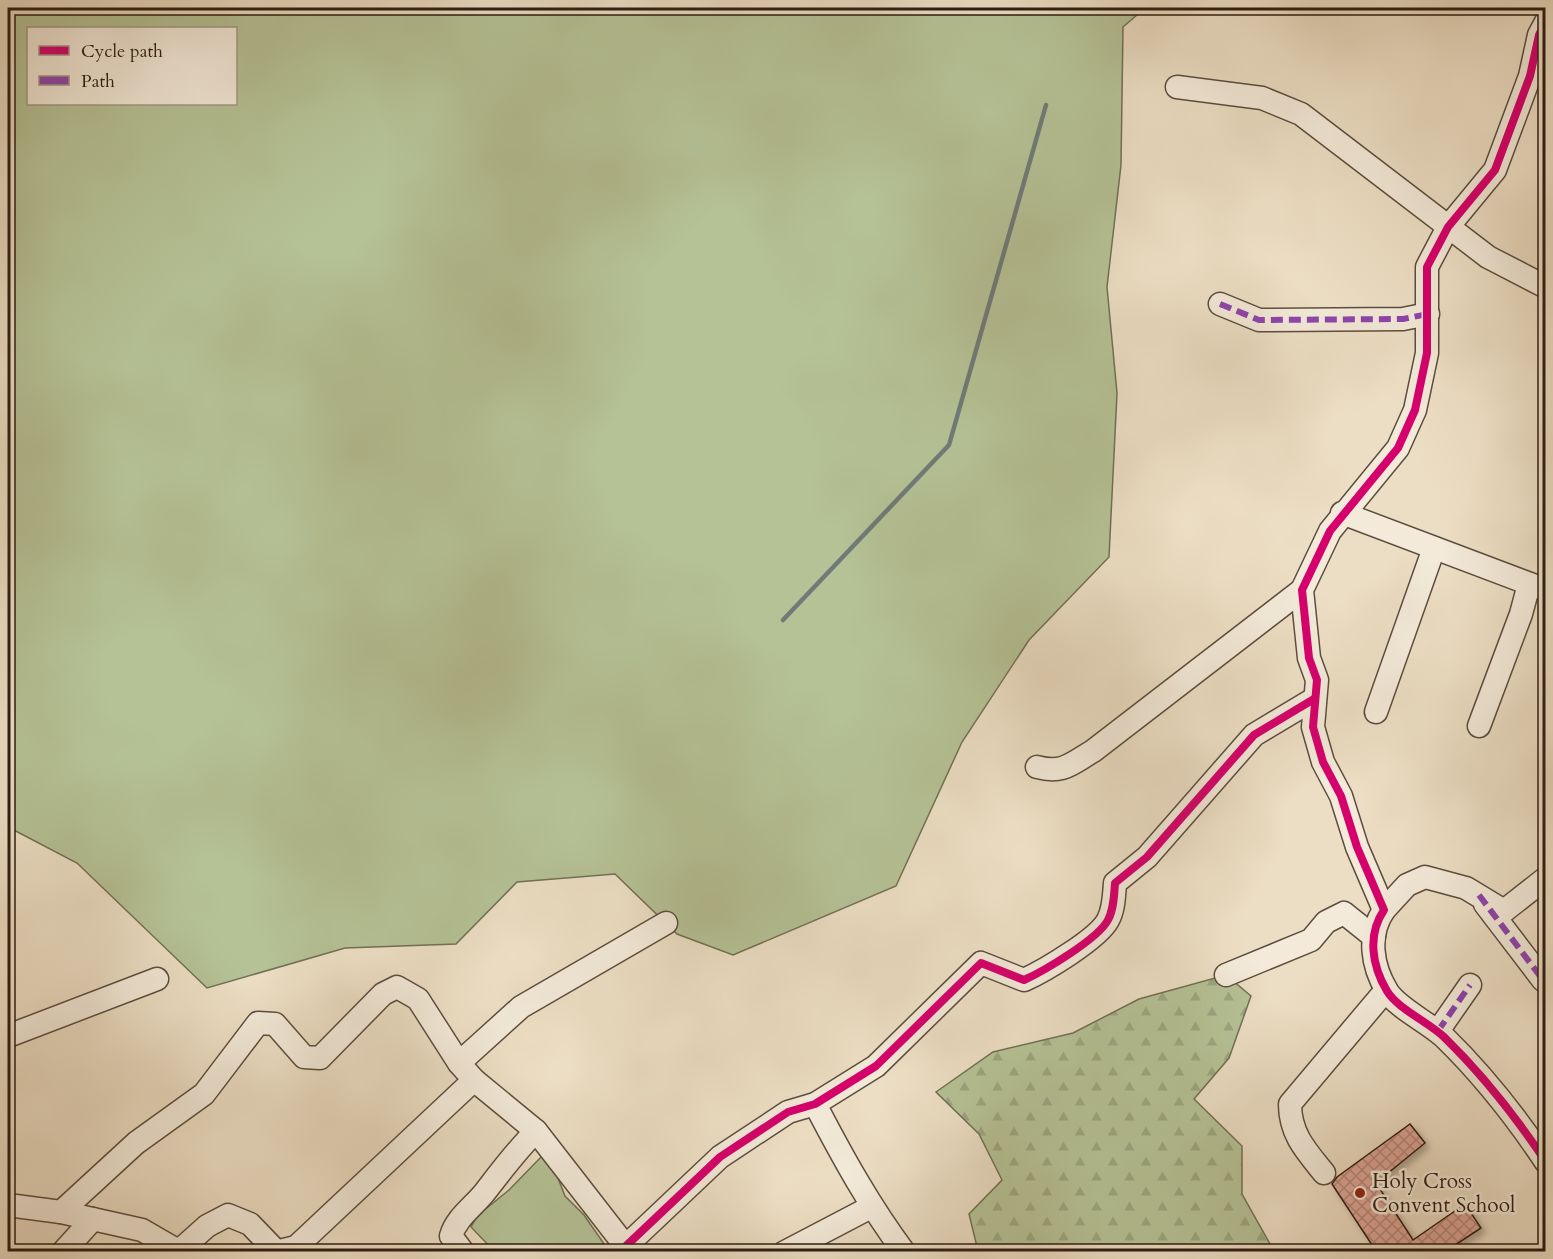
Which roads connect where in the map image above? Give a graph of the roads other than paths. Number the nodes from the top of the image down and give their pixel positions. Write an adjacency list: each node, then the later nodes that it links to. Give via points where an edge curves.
1 (1545, 22): 3 (street, via 1530,76 1495,170)
2 (1177, 87): 3 (street, via 1262,98 1301,114)
3 (1448, 227): 4 (street, via 1488,257); 6 (street, via 1426,267)
4 (1545, 287)
5 (1220, 304): 6 (street, via 1259,320 1403,319)
6 (1428, 314): 7 (street, via 1427,353 1414,410 1398,448)
7 (1342, 513): 8 (street); 10 (street)
8 (1434, 548): 9 (street); 12 (street)
9 (1537, 587): 13 (street, via 1521,614)
10 (1302, 590): 11 (street, via 1309,658 1317,680); 14 (street, via 1093,751 1053,771)
11 (1314, 699): 17 (street, via 1313,727 1323,762 1341,796); 29 (street, via 1254,735 1147,857 1114,883 1107,922 1071,953 1023,980 981,963 876,1066)
12 (1376, 712)
13 (1479, 726)
14 (1037, 766)
15 (1545, 878): 16 (street, via 1504,911)
16 (1479, 895): 17 (street, via 1425,877 1407,885); 22 (street)
17 (1384, 910): 19 (street, via 1374,924)
18 (666, 923): 27 (street, via 521,1006)
19 (1374, 936): 20 (street, via 1344,913 1326,922 1311,940); 24 (street, via 1373,956)
20 (1226, 975)
21 (157, 979): 26 (street)
22 (1543, 980)
23 (1470, 985): 25 (street)
24 (1386, 990): 25 (street, via 1394,1001); 32 (street, via 1290,1104 1290,1121 1299,1143)
25 (1438, 1031): 31 (street, via 1497,1094)
26 (11, 1032)
27 (459, 1063): 28 (street); 35 (street, via 418,999 398,987 383,994 320,1058 304,1057 275,1024 258,1023 204,1094 136,1143)
28 (474, 1080): 30 (street); 39 (street, via 296,1247 274,1250 250,1224 228,1215 207,1226)
29 (815, 1104): 34 (street); 37 (street, via 788,1112 720,1157)
30 (536, 1131): 37 (street); 40 (street, via 453,1226 450,1236)
31 (1545, 1162)
32 (1324, 1173)
33 (8, 1205): 35 (street)
34 (871, 1207): 41 (street); 42 (street)
35 (61, 1212): 36 (street)
36 (93, 1219): 38 (street); 39 (street, via 142,1230)
37 (628, 1249)
38 (63, 1251)
39 (179, 1251)
40 (463, 1251)
41 (785, 1251)
42 (904, 1251)

